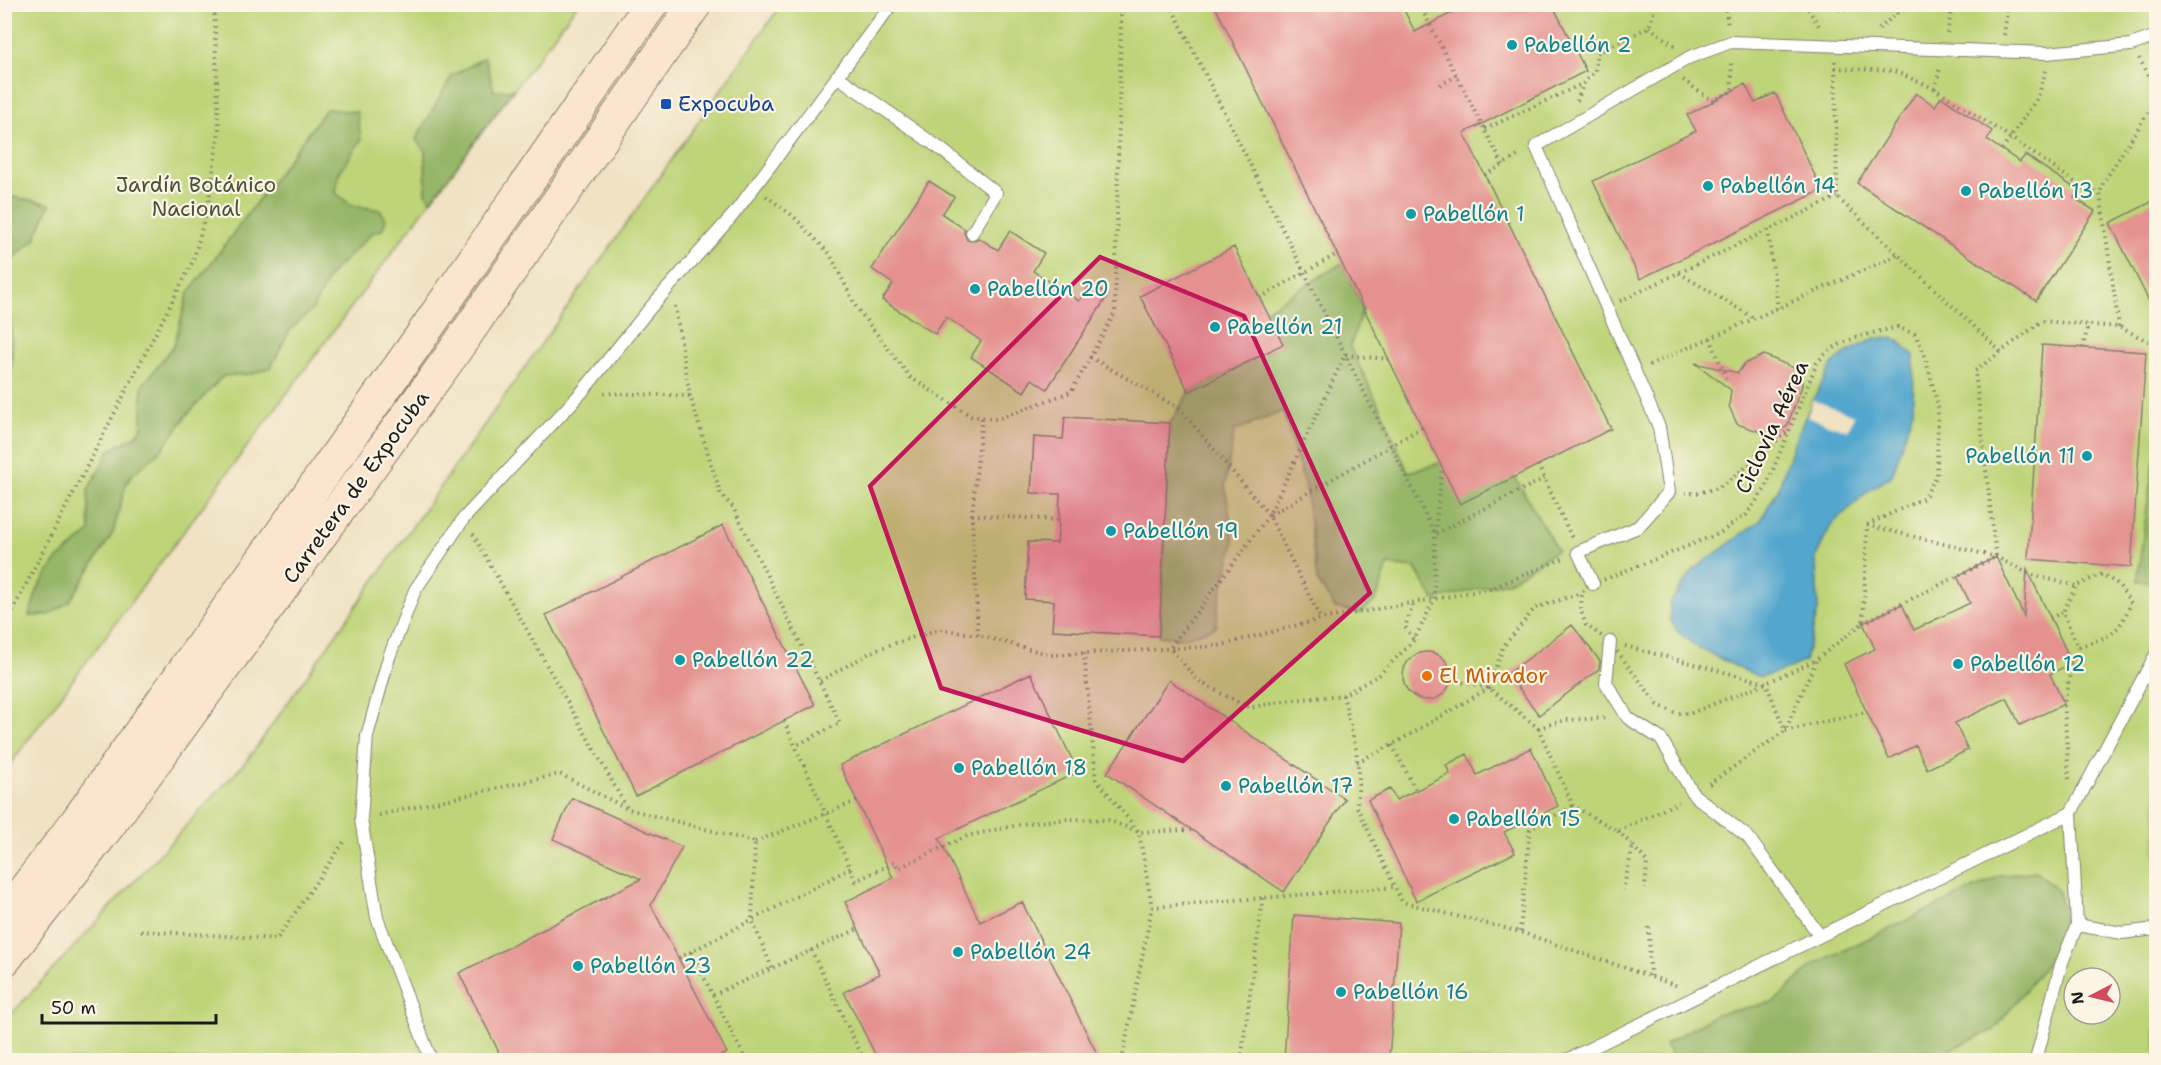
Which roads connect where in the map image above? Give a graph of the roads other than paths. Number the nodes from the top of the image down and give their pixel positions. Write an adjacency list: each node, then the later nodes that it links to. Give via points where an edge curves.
1 (651, 4): 11 (main road, Carretera de Expocuba, via 406,358 78,820)
2 (695, 4): 15 (main road, Carretera de Expocuba, via 451,356 105,830)
3 (892, 4): 5 (lane)
4 (2157, 36): 7 (lane, via 2131,45 2047,53 1731,42 1690,57 1536,146 1659,427 1669,492 1638,527 1578,552)
5 (837, 76): 6 (lane, via 996,193); 16 (lane, via 733,215 582,392 464,518 415,590 389,657 367,735 361,819 377,918)
6 (972, 233)
7 (1593, 584)
8 (1610, 642): 14 (lane, via 1606,683 1629,718 1661,739 1694,795 1748,837)
9 (2157, 654): 10 (lane)
10 (2071, 813): 12 (lane); 14 (lane)
11 (4, 916)
12 (2077, 925): 13 (lane, via 2122,933); 18 (lane, via 2061,965)
13 (2157, 929)
14 (1820, 936): 17 (lane)
15 (4, 960)
16 (431, 1060)
17 (1567, 1060)
18 (2036, 1060)

